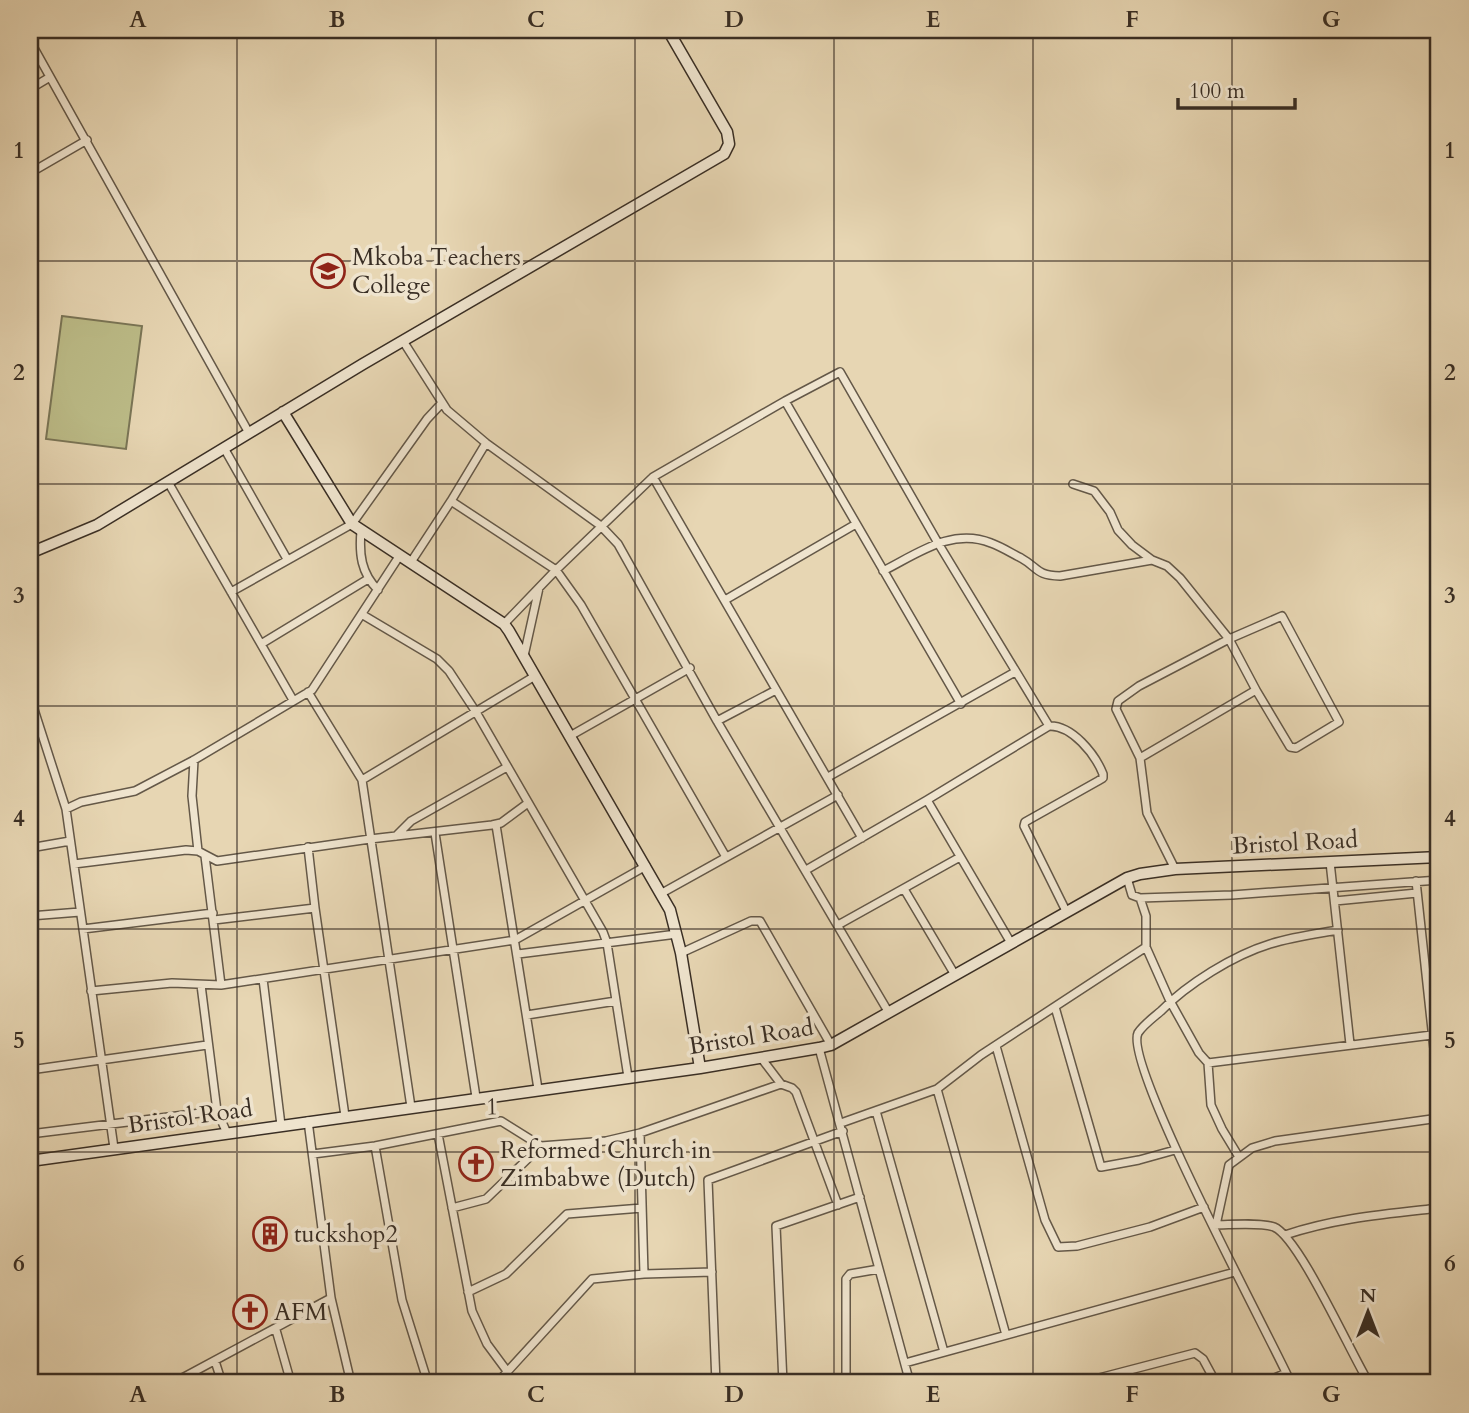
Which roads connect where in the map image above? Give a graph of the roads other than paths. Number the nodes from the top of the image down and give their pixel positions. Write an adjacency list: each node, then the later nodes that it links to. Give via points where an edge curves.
1 (668, 30): 7 (street, via 727,132 729,144 724,154)
2 (30, 41): 3 (street)
3 (50, 77): 4 (street); 5 (street)
4 (30, 89)
5 (87, 140): 6 (street); 11 (street)
6 (30, 173)
7 (403, 341): 9 (street); 10 (street)
8 (785, 401): 14 (street); 19 (street); 22 (street, via 842,373)
9 (441, 404): 12 (street); 18 (street)
10 (283, 412): 11 (street); 18 (street)
11 (249, 433): 13 (street)
12 (486, 443): 17 (street); 20 (street)
13 (224, 448): 15 (street); 25 (street)
14 (653, 477): 20 (street); 34 (street)
15 (168, 482): 23 (street, via 97,525); 33 (street)
16 (1073, 484): 26 (street, via 1094,491 1118,530)
17 (451, 501): 27 (street); 28 (street)
18 (352, 524): 21 (street); 25 (street)
19 (856, 524): 29 (street); 34 (street)
20 (601, 526): 28 (street); 40 (street, via 625,554)
21 (361, 531): 24 (street); 30 (street, via 360,556)
22 (938, 543): 26 (street, via 957,538 990,542 1046,575); 29 (street); 41 (street)
23 (30, 553)
24 (400, 555): 27 (street); 32 (street)
25 (287, 559): 33 (street)
26 (1152, 560): 37 (street, via 1180,578)
27 (411, 562): 36 (street)
28 (556, 570): 31 (street); 48 (street)
29 (883, 571): 49 (street)
30 (368, 579): 32 (street); 38 (street)
31 (539, 588): 36 (street); 39 (street)
32 (378, 590): 35 (street)
33 (231, 592): 38 (street)
34 (724, 600): 43 (street)
35 (363, 615): 45 (street); 50 (street, via 442,663)
36 (504, 624): 39 (street)
37 (1229, 639): 44 (street); 44 (street, via 1284,618 1339,722 1296,748 1290,747); 54 (street, via 1118,701 1116,709)
38 (261, 644): 47 (street)
39 (524, 656): 42 (street)
40 (690, 668): 48 (street); 51 (street)
41 (1015, 672): 49 (street); 52 (street)
42 (535, 676): 50 (street); 53 (street)
43 (776, 690): 51 (street); 57 (street)
44 (1256, 690): 54 (street)
45 (308, 692): 47 (street); 58 (street)
46 (30, 697): 62 (street)
47 (293, 700): 55 (street)
48 (635, 700): 53 (street); 74 (street)
49 (961, 704): 57 (street)
50 (476, 712): 56 (street); 58 (street)
51 (717, 721): 64 (street)
52 (1049, 726): 60 (street); 93 (street, via 1070,731 1103,774 1098,782 1024,825)
53 (570, 736): 79 (street)
54 (1140, 758): 80 (street, via 1147,813)
55 (194, 761): 62 (street, via 135,791); 72 (street, via 192,796)
56 (507, 767): 61 (street); 66 (street, via 411,821)
57 (828, 777): 59 (street)
58 (362, 780): 68 (street)
59 (838, 795): 64 (street); 67 (street)
60 (928, 800): 67 (street); 75 (street)
61 (528, 803): 63 (street); 90 (street)
62 (66, 810): 69 (street)
63 (496, 825): 65 (street); 101 (street)
64 (781, 827): 74 (street); 81 (street)
65 (435, 833): 66 (street); 105 (street)
66 (396, 836): 68 (street)
67 (862, 838): 81 (street)
68 (370, 839): 70 (street); 108 (street)
69 (70, 841): 71 (street); 78 (street)
70 (308, 847): 73 (street, via 217,861); 92 (street)
71 (30, 848)
72 (198, 851): 73 (street); 78 (street)
73 (205, 856): 96 (street)
74 (726, 857): 87 (street)
75 (960, 857): 86 (street); 103 (street)
76 (1439, 857): 77 (street, Bristol Road)
77 (1330, 862): 80 (street, Bristol Road); 85 (street)
78 (74, 864): 94 (street)
79 (646, 866): 87 (street); 90 (street)
80 (1175, 869): 82 (street, Bristol Road)
81 (806, 870): 97 (street)
82 (1127, 878): 89 (street, via 1132,895); 93 (street, Bristol Road)
83 (1439, 880): 84 (street)
84 (1416, 881): 85 (street); 88 (street)
85 (1334, 887): 89 (street); 91 (street)
86 (904, 889): 97 (street); 110 (street)
87 (662, 893): 100 (street)
88 (1417, 893): 91 (street); 120 (street)
89 (1140, 898): 104 (street, via 1146,916)
90 (586, 900): 101 (street); 102 (street)
91 (1335, 901): 99 (street)
92 (315, 908): 96 (street); 109 (street)
93 (1066, 911): 103 (street, Bristol Road)
94 (80, 912): 95 (street); 98 (street)
95 (30, 916)
96 (213, 916): 98 (street); 113 (street)
97 (838, 925): 118 (street)
98 (83, 929): 114 (street)
99 (1338, 930): 116 (street, via 1246,953); 122 (street)
100 (677, 934): 102 (street); 106 (street)
101 (515, 940): 105 (street); 107 (street)
102 (607, 943): 107 (street); 115 (street)
103 (1011, 943): 110 (street, Bristol Road)
104 (1146, 947): 116 (street); 117 (street)
105 (452, 950): 108 (street); 137 (street)
106 (681, 953): 124 (street, via 760,921); 130 (street)
107 (518, 954): 119 (street)
108 (388, 960): 109 (street); 138 (street)
109 (325, 970): 111 (street); 141 (street)
110 (955, 975): 118 (street, Bristol Road)
111 (263, 979): 113 (street); 145 (street)
112 (201, 985): 113 (street); 114 (street, via 172,983); 123 (street)
113 (221, 985)
114 (92, 991): 128 (street)
115 (616, 1000): 119 (street); 132 (street)
116 (1170, 1001): 129 (street); 155 (street, via 1139,1033 1137,1042)
117 (1055, 1007): 125 (street); 155 (street, via 1101,1167)
118 (889, 1013): 124 (street, Bristol Road)
119 (527, 1015): 135 (street)
120 (1432, 1035): 122 (street); 136 (street)
121 (30, 1042): 131 (street)
122 (1350, 1044): 129 (street)
123 (207, 1045): 128 (street); 139 (street)
124 (831, 1045): 126 (street, Bristol Road)
125 (996, 1046): 134 (street); 161 (street, via 1058,1247 1150,1227)
126 (820, 1048): 127 (street, Bristol Road); 146 (street)
127 (762, 1059): 130 (street, Bristol Road); 133 (street)
128 (101, 1060): 131 (street); 144 (street)
129 (1208, 1063): 157 (street, via 1211,1105)
130 (699, 1068): 132 (street, Bristol Road)
131 (32, 1070)
132 (628, 1077): 135 (street, Bristol Road)
133 (781, 1084): 148 (street); 151 (street, via 796,1092)
134 (937, 1088): 140 (street); 174 (street)
135 (538, 1089): 137 (street, Bristol Road)
136 (1439, 1094)
137 (476, 1097): 138 (street, Bristol Road)
138 (411, 1107): 141 (street, Bristol Road)
139 (217, 1111): 144 (street); 147 (street)
140 (876, 1111): 146 (street); 175 (street)
141 (345, 1116): 143 (street, Bristol Road)
142 (1439, 1118): 157 (street, via 1275,1141)
143 (308, 1121): 145 (street, Bristol Road); 156 (street)
144 (110, 1123): 149 (street); 154 (street)
145 (281, 1125): 147 (street, Bristol Road)
146 (842, 1127): 151 (street); 159 (street)
147 (227, 1133): 154 (street, Bristol Road)
148 (640, 1133): 153 (street, via 600,1142); 163 (street)
149 (30, 1134)
150 (438, 1134): 152 (street, 1); 153 (street, 1, via 501,1121); 162 (street)
151 (813, 1143): 160 (street); 168 (street, via 709,1179)
152 (375, 1146): 156 (street, 1); 184 (street, via 402,1300)
153 (541, 1146): 162 (street, via 486,1199)
154 (114, 1149): 158 (street, Bristol Road)
155 (1175, 1150): 161 (street)
156 (313, 1154): 172 (street)
157 (1239, 1157): 165 (street, via 1227,1172)
158 (30, 1161)
159 (860, 1198): 160 (street); 167 (street)
160 (838, 1205): 187 (street, via 776,1226)
161 (1204, 1207): 165 (street)
162 (452, 1208): 171 (street)
163 (642, 1208): 170 (street); 171 (street, via 566,1214 506,1274)
164 (1439, 1208): 166 (street, via 1366,1215)
165 (1215, 1225): 166 (street, via 1268,1226); 169 (street)
166 (1285, 1235): 194 (street)
167 (879, 1269): 177 (street); 188 (street, via 846,1279)
168 (712, 1272): 170 (street); 186 (street)
169 (1235, 1272): 174 (street); 179 (street)
170 (644, 1274): 178 (street, via 590,1281)
171 (468, 1292): 178 (street, via 476,1322)
172 (331, 1298): 173 (street); 183 (street)
173 (276, 1330): 176 (street); 182 (street)
174 (1006, 1335): 175 (street)
175 (944, 1352): 177 (street)
176 (215, 1361): 180 (street); 181 (street)
177 (905, 1363): 189 (street)
178 (507, 1371): 185 (street)
179 (1286, 1373): 192 (street); 193 (street)
180 (173, 1383)
181 (222, 1383)
182 (292, 1383)
183 (351, 1383)
184 (428, 1383)
185 (497, 1383)
186 (716, 1383)
187 (783, 1383)
188 (846, 1383)
189 (910, 1383)
190 (1080, 1383): 191 (street, via 1195,1353)
191 (1216, 1383)
192 (1263, 1383)
193 (1291, 1383)
194 (1369, 1383)

